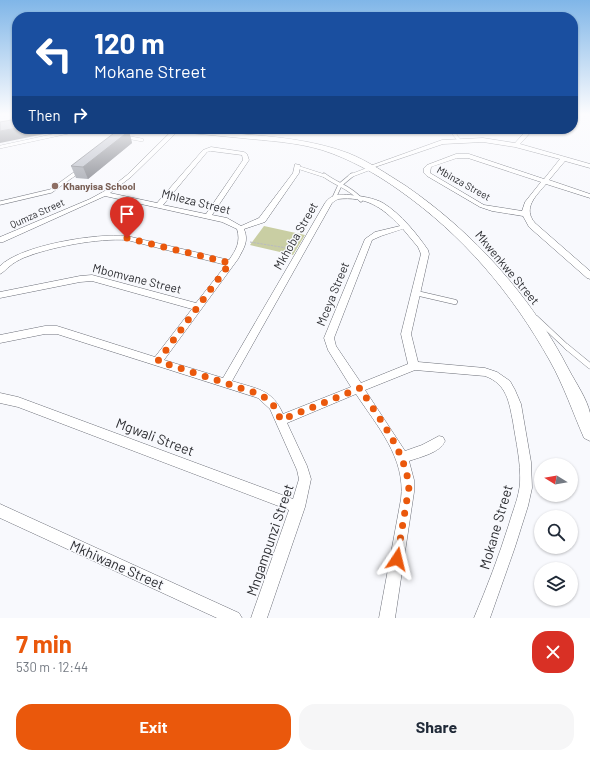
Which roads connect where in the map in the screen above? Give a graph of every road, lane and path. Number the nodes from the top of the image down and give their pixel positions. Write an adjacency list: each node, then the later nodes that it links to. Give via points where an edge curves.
1 (19, 143): 7 (lane)
2 (163, 143): 15 (street, Qumza Street, via 125,180)
3 (305, 143): 11 (street, Mkwenkwe Street, via 336,152)
4 (440, 143): 11 (street)
5 (505, 143): 6 (street)
6 (516, 145): 8 (street)
7 (0, 147)
8 (563, 159): 10 (street); 13 (street)
9 (297, 166): 14 (lane, via 323,174); 23 (street, via 296,173 262,220)
10 (590, 166)
11 (371, 167): 14 (lane, via 352,173); 35 (street, Mkwenkwe Street, via 424,202 458,230 494,269)
12 (82, 169): 19 (lane, via 51,191)
13 (546, 180): 16 (street); 21 (street, via 528,202); 21 (street, Mbinza Street, via 465,156 451,158 427,168 429,175 482,206)
14 (339, 184): 17 (lane); 18 (lane, via 353,191)
15 (105, 194): 20 (street, Mhleza Street); 25 (street, Qumza Street)
16 (590, 196)
17 (334, 198): 18 (street, Mkhoba Street); 27 (street, Mkhoba Street)
18 (361, 200): 24 (street, Mkhoba Street, via 382,206)
19 (0, 204)
20 (159, 205): 22 (street, Mhleza Street); 22 (street, via 205,151 210,149 244,154 246,160)
21 (526, 214): 30 (street, via 532,225)
22 (208, 216): 23 (street, Mhleza Street, via 230,222)
23 (240, 228): 26 (street, Mhleza Street)
24 (404, 228): 31 (street, Mkhoba Street, via 425,254); 41 (street, Mceya Street, via 378,234 369,239 330,333 332,347)
25 (0, 240)
26 (244, 240): 27 (path); 28 (street)
27 (301, 251): 40 (street, Mkhoba Street)
28 (230, 263): 29 (street, via 114,237 27,253 11,260); 34 (street)
29 (0, 271)
30 (590, 276)
31 (416, 293): 33 (lane); 38 (street, Mkhoba Street, via 406,334)
32 (0, 295): 34 (street, Mbomvane Street, via 92,278)
33 (455, 302)
34 (198, 307): 37 (street)
35 (523, 308): 39 (lane); 44 (street, Mkwenkwe Street, via 544,336 556,358)
36 (0, 339): 37 (street, Mngampunzi Street, via 57,330)
37 (158, 361): 40 (street, Mngampunzi Street)
38 (414, 366): 41 (street, Mokane Street); 52 (street, Mokane Street, via 492,374 508,385 516,406 525,461 525,490 507,554)
39 (590, 366)
40 (226, 383): 43 (street, Mngampunzi Street, via 269,400)
41 (360, 388): 43 (street, Mokane Street); 46 (street)
42 (0, 398): 47 (street, Mgwali Street, via 18,402)
43 (281, 420): 47 (street, Mngampunzi Street, via 305,479)
44 (590, 433)
45 (440, 441): 46 (street)
46 (402, 458): 51 (street, via 409,487)
47 (298, 506): 50 (street, Mngampunzi Street)
48 (0, 512): 49 (street, Mkhiwane Street)
49 (234, 618)
50 (259, 618)
51 (387, 618)
52 (482, 618)

